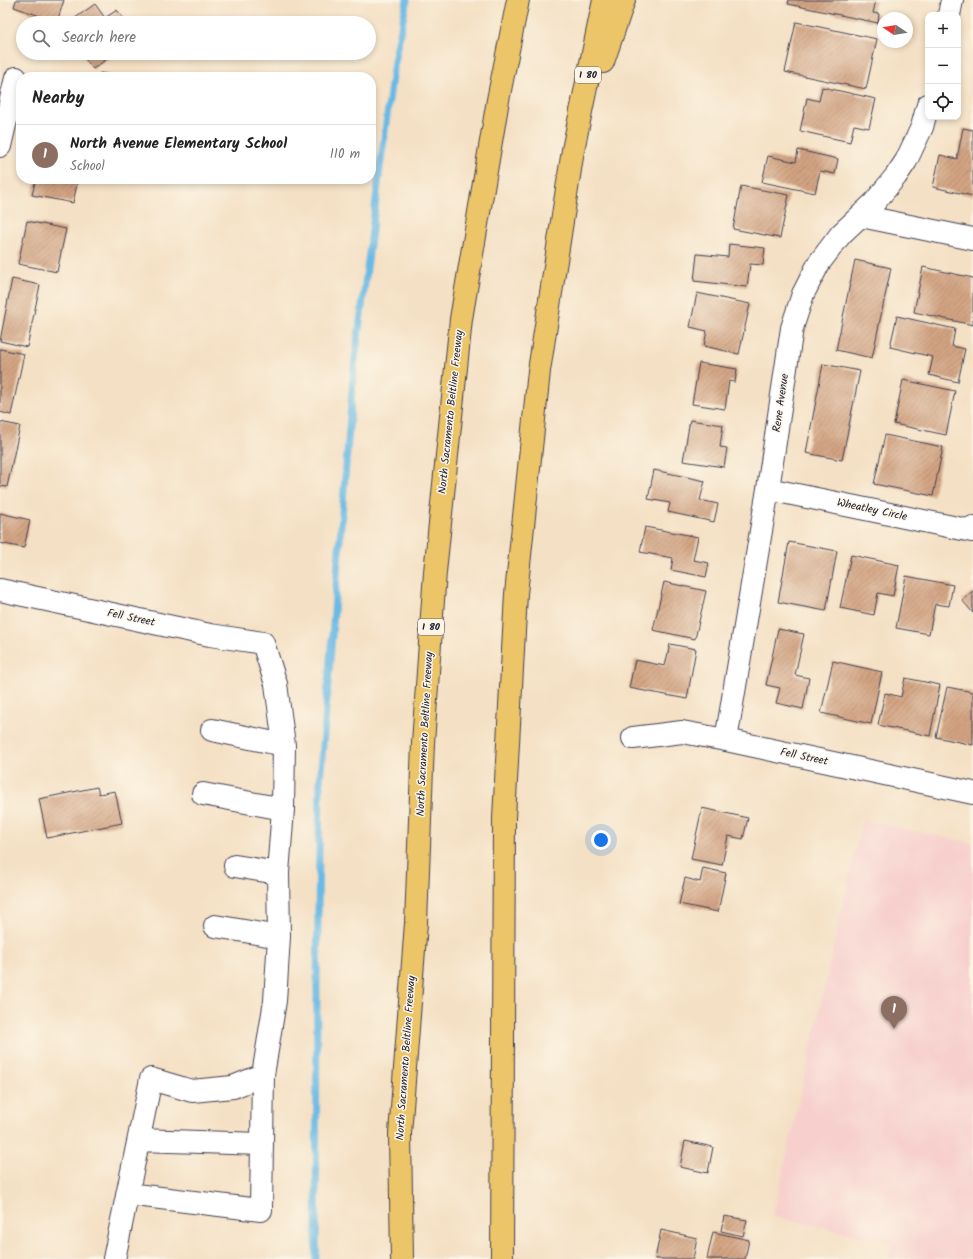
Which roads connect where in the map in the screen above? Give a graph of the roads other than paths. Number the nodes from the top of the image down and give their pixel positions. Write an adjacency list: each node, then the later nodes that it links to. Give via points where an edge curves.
1 (518, 0): 31 (highway, North Sacramento Beltline Freeway / I 80, via 498,100 461,319 435,572 423,744 416,923 400,1134)
2 (604, 0): 9 (highway, I 80)
3 (624, 0): 9 (highway)
4 (952, 0): 5 (street)
5 (950, 12)
6 (16, 78): 8 (street)
7 (925, 116): 10 (street, Rene Avenue, via 906,161)
8 (0, 146)
9 (573, 150): 32 (highway, I 80, via 539,371 516,594 504,818)
10 (861, 216): 11 (street); 12 (street, Rene Avenue, via 841,234 820,263 803,294 792,328)
11 (973, 239)
12 (768, 489): 13 (street, Wheatley Circle, via 972,531); 17 (street, Rene Avenue)
13 (973, 527)
14 (0, 590): 18 (street, Fell Street, via 210,635 263,643 276,684)
15 (212, 730): 18 (street)
16 (634, 738): 17 (street, Fell Street, via 682,732)
17 (726, 740): 19 (street, Fell Street)
18 (284, 745): 21 (street)
19 (973, 793)
20 (203, 794): 21 (street)
21 (283, 809): 23 (street)
22 (235, 866): 23 (street)
23 (278, 872): 25 (street)
24 (215, 926): 25 (street)
25 (279, 937): 26 (street, via 275,1001)
26 (263, 1075): 27 (street, via 233,1087 192,1091 151,1079); 28 (street)
27 (139, 1140): 28 (street); 29 (street)
28 (262, 1144): 29 (street, via 261,1210)
29 (127, 1194): 30 (street)
30 (114, 1259)
31 (402, 1259)
32 (502, 1259)

